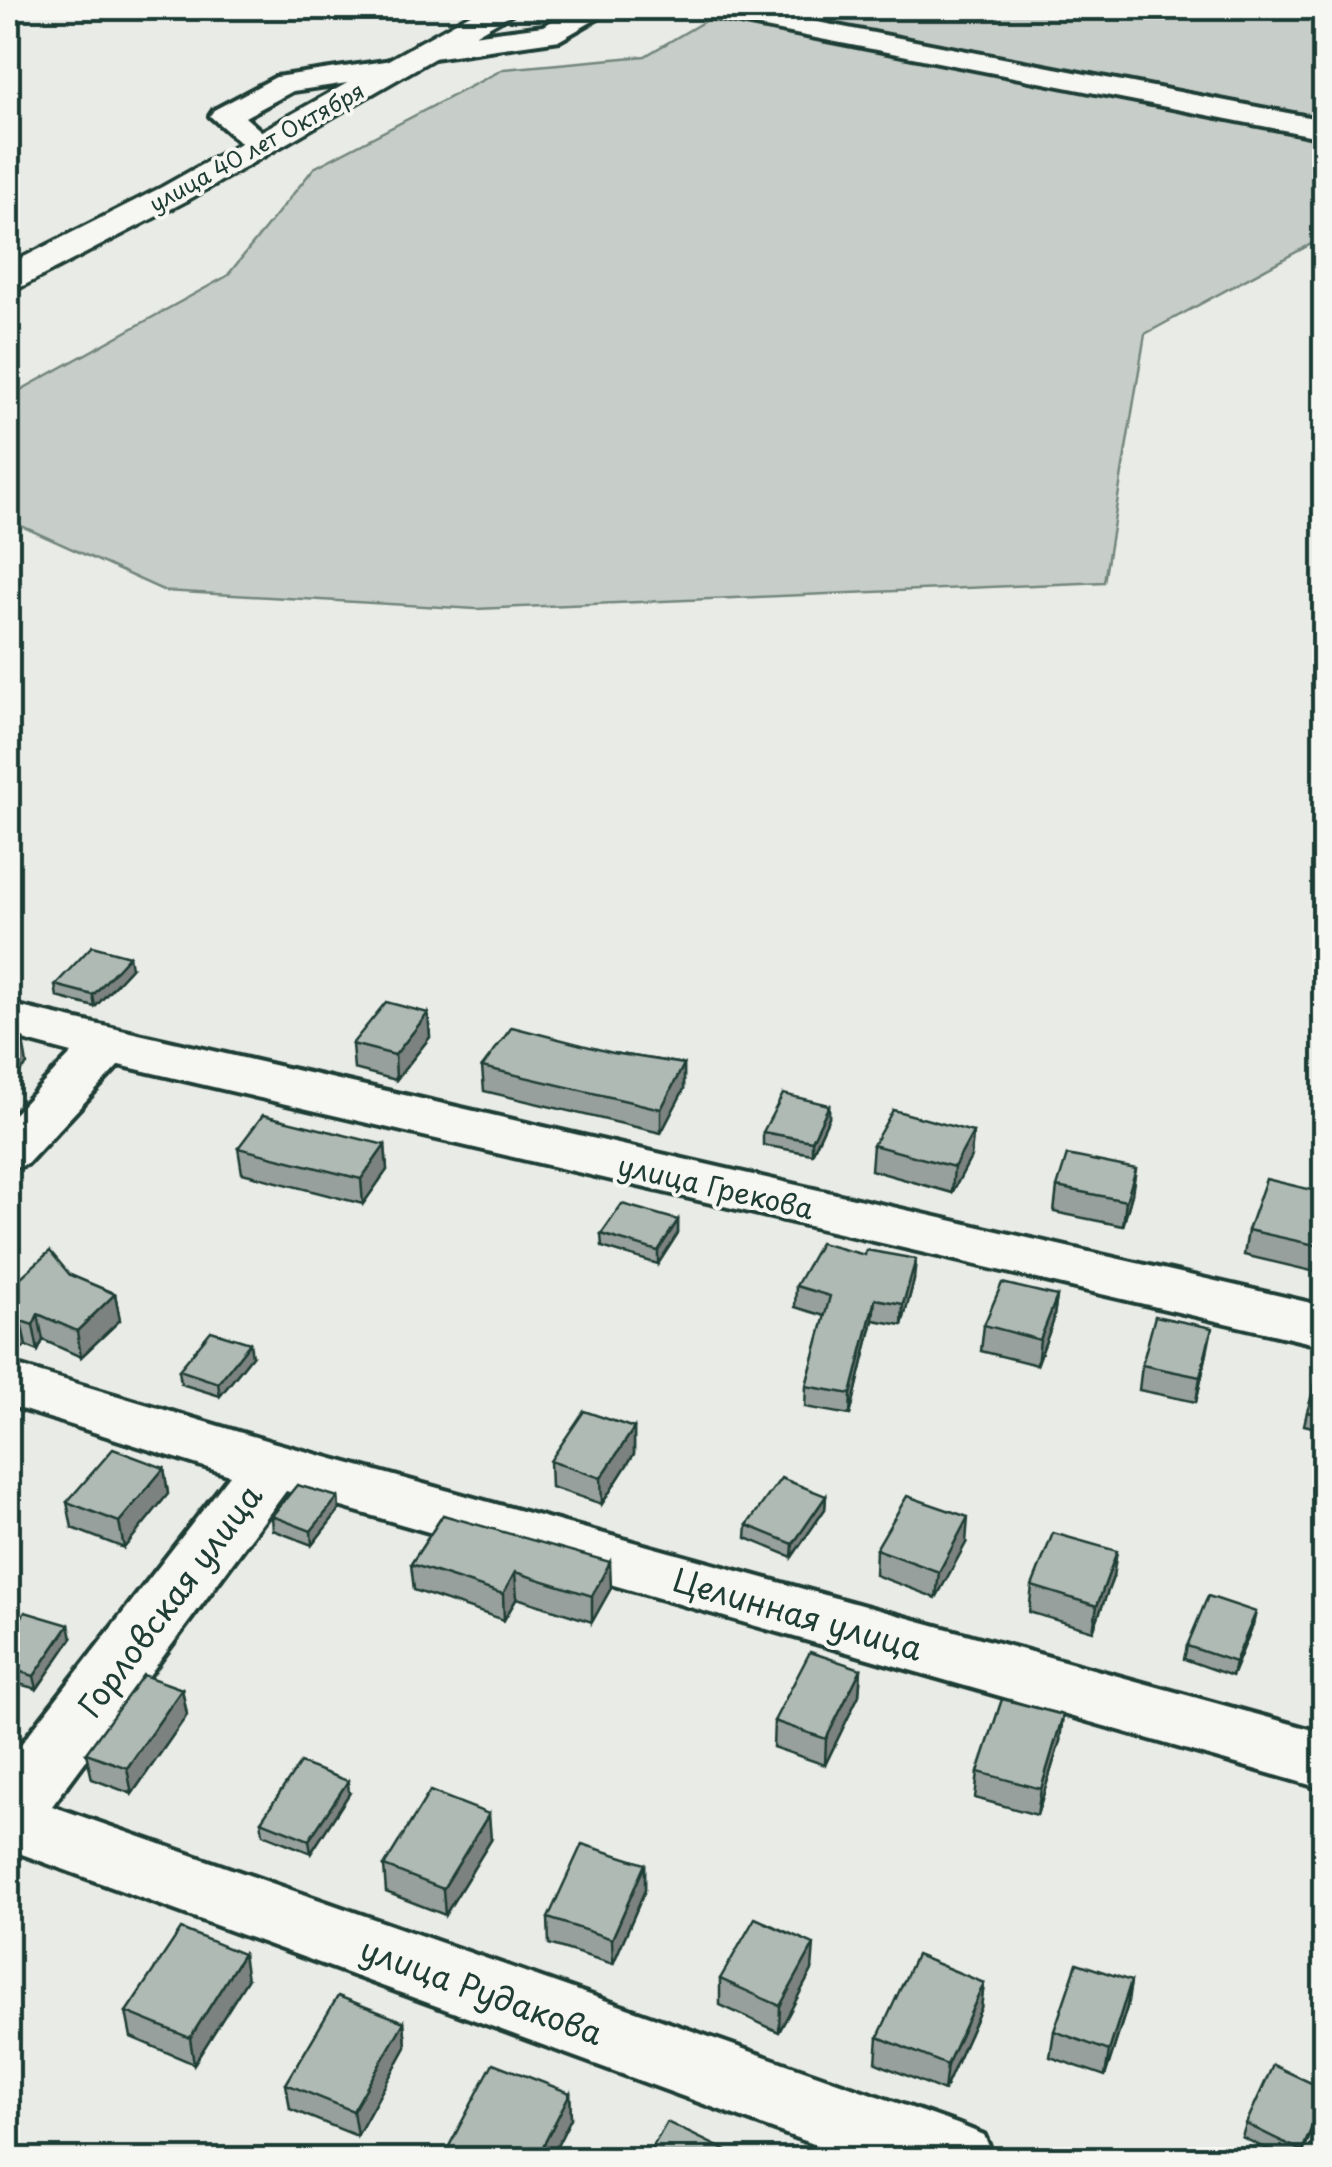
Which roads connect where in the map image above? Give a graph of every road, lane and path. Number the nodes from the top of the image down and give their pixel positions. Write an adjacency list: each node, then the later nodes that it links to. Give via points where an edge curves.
1 (501, 8): 4 (main road, улица 40 лет Октября)
2 (595, 8): 5 (street, via 550,34)
3 (704, 8): 7 (street)
4 (462, 20): 5 (main road, улица 40 лет Октября)
5 (426, 50): 6 (main road, улица 40 лет Октября)
6 (392, 69): 8 (main road, улица 40 лет Октября); 8 (street, via 286,83 226,116)
7 (1324, 130)
8 (261, 144): 9 (main road, улица 40 лет Октября)
9 (8, 279)
10 (8, 1020): 11 (street, улица Грекова)
11 (108, 1046): 12 (street); 13 (street, улица Грекова)
12 (8, 1152)
13 (1324, 1326)
14 (8, 1384): 15 (street, Горловская улица)
15 (272, 1465): 16 (street, Целинная улица); 17 (street, Горловская улица)
16 (1324, 1761)
17 (8, 1812)
18 (8, 1820): 19 (street, улица Рудакова)
19 (957, 2160)

